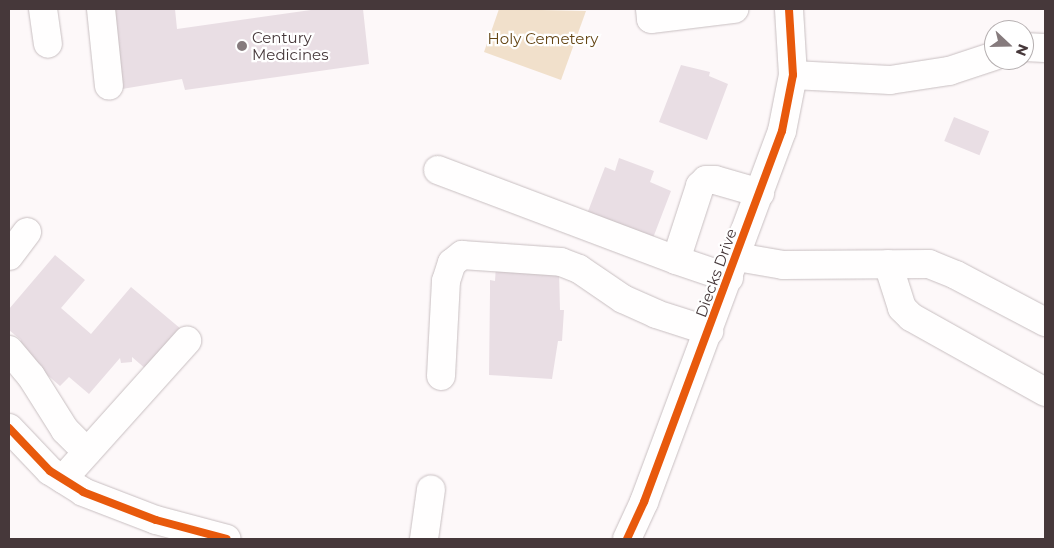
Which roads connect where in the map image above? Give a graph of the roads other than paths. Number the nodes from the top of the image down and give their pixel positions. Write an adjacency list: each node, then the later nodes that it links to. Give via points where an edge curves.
1 (43, 9): 6 (street)
2 (101, 9): 9 (street)
3 (650, 9): 4 (street, via 651,19)
4 (734, 9)
5 (789, 9): 8 (street, Diecks Drive)
6 (48, 44)
7 (984, 59): 8 (street, via 949,71 890,80)
8 (793, 75): 11 (street, Diecks Drive, via 782,131)
9 (109, 86)
10 (438, 170): 14 (street)
11 (760, 193): 14 (street, via 706,180 700,186); 16 (street, Diecks Drive)
12 (27, 232): 13 (street)
13 (9, 256)
14 (676, 260): 16 (street)
15 (888, 264): 16 (street); 17 (street, via 928,264 956,275); 22 (street, via 902,308 912,317)
16 (733, 268): 18 (street, Diecks Drive)
17 (1045, 322)
18 (709, 331): 21 (street, via 656,314 623,299 579,269 561,262 462,255 452,263 446,280); 29 (street, Diecks Drive)
19 (187, 341): 24 (street)
20 (9, 350): 24 (street, via 31,376 65,430)
21 (441, 376)
22 (1045, 392)
23 (9, 428): 25 (street, via 43,465)
24 (86, 452): 25 (street)
25 (63, 479): 27 (street, via 118,507)
26 (431, 489): 28 (street)
27 (217, 538)
28 (424, 539)
29 (627, 539)

